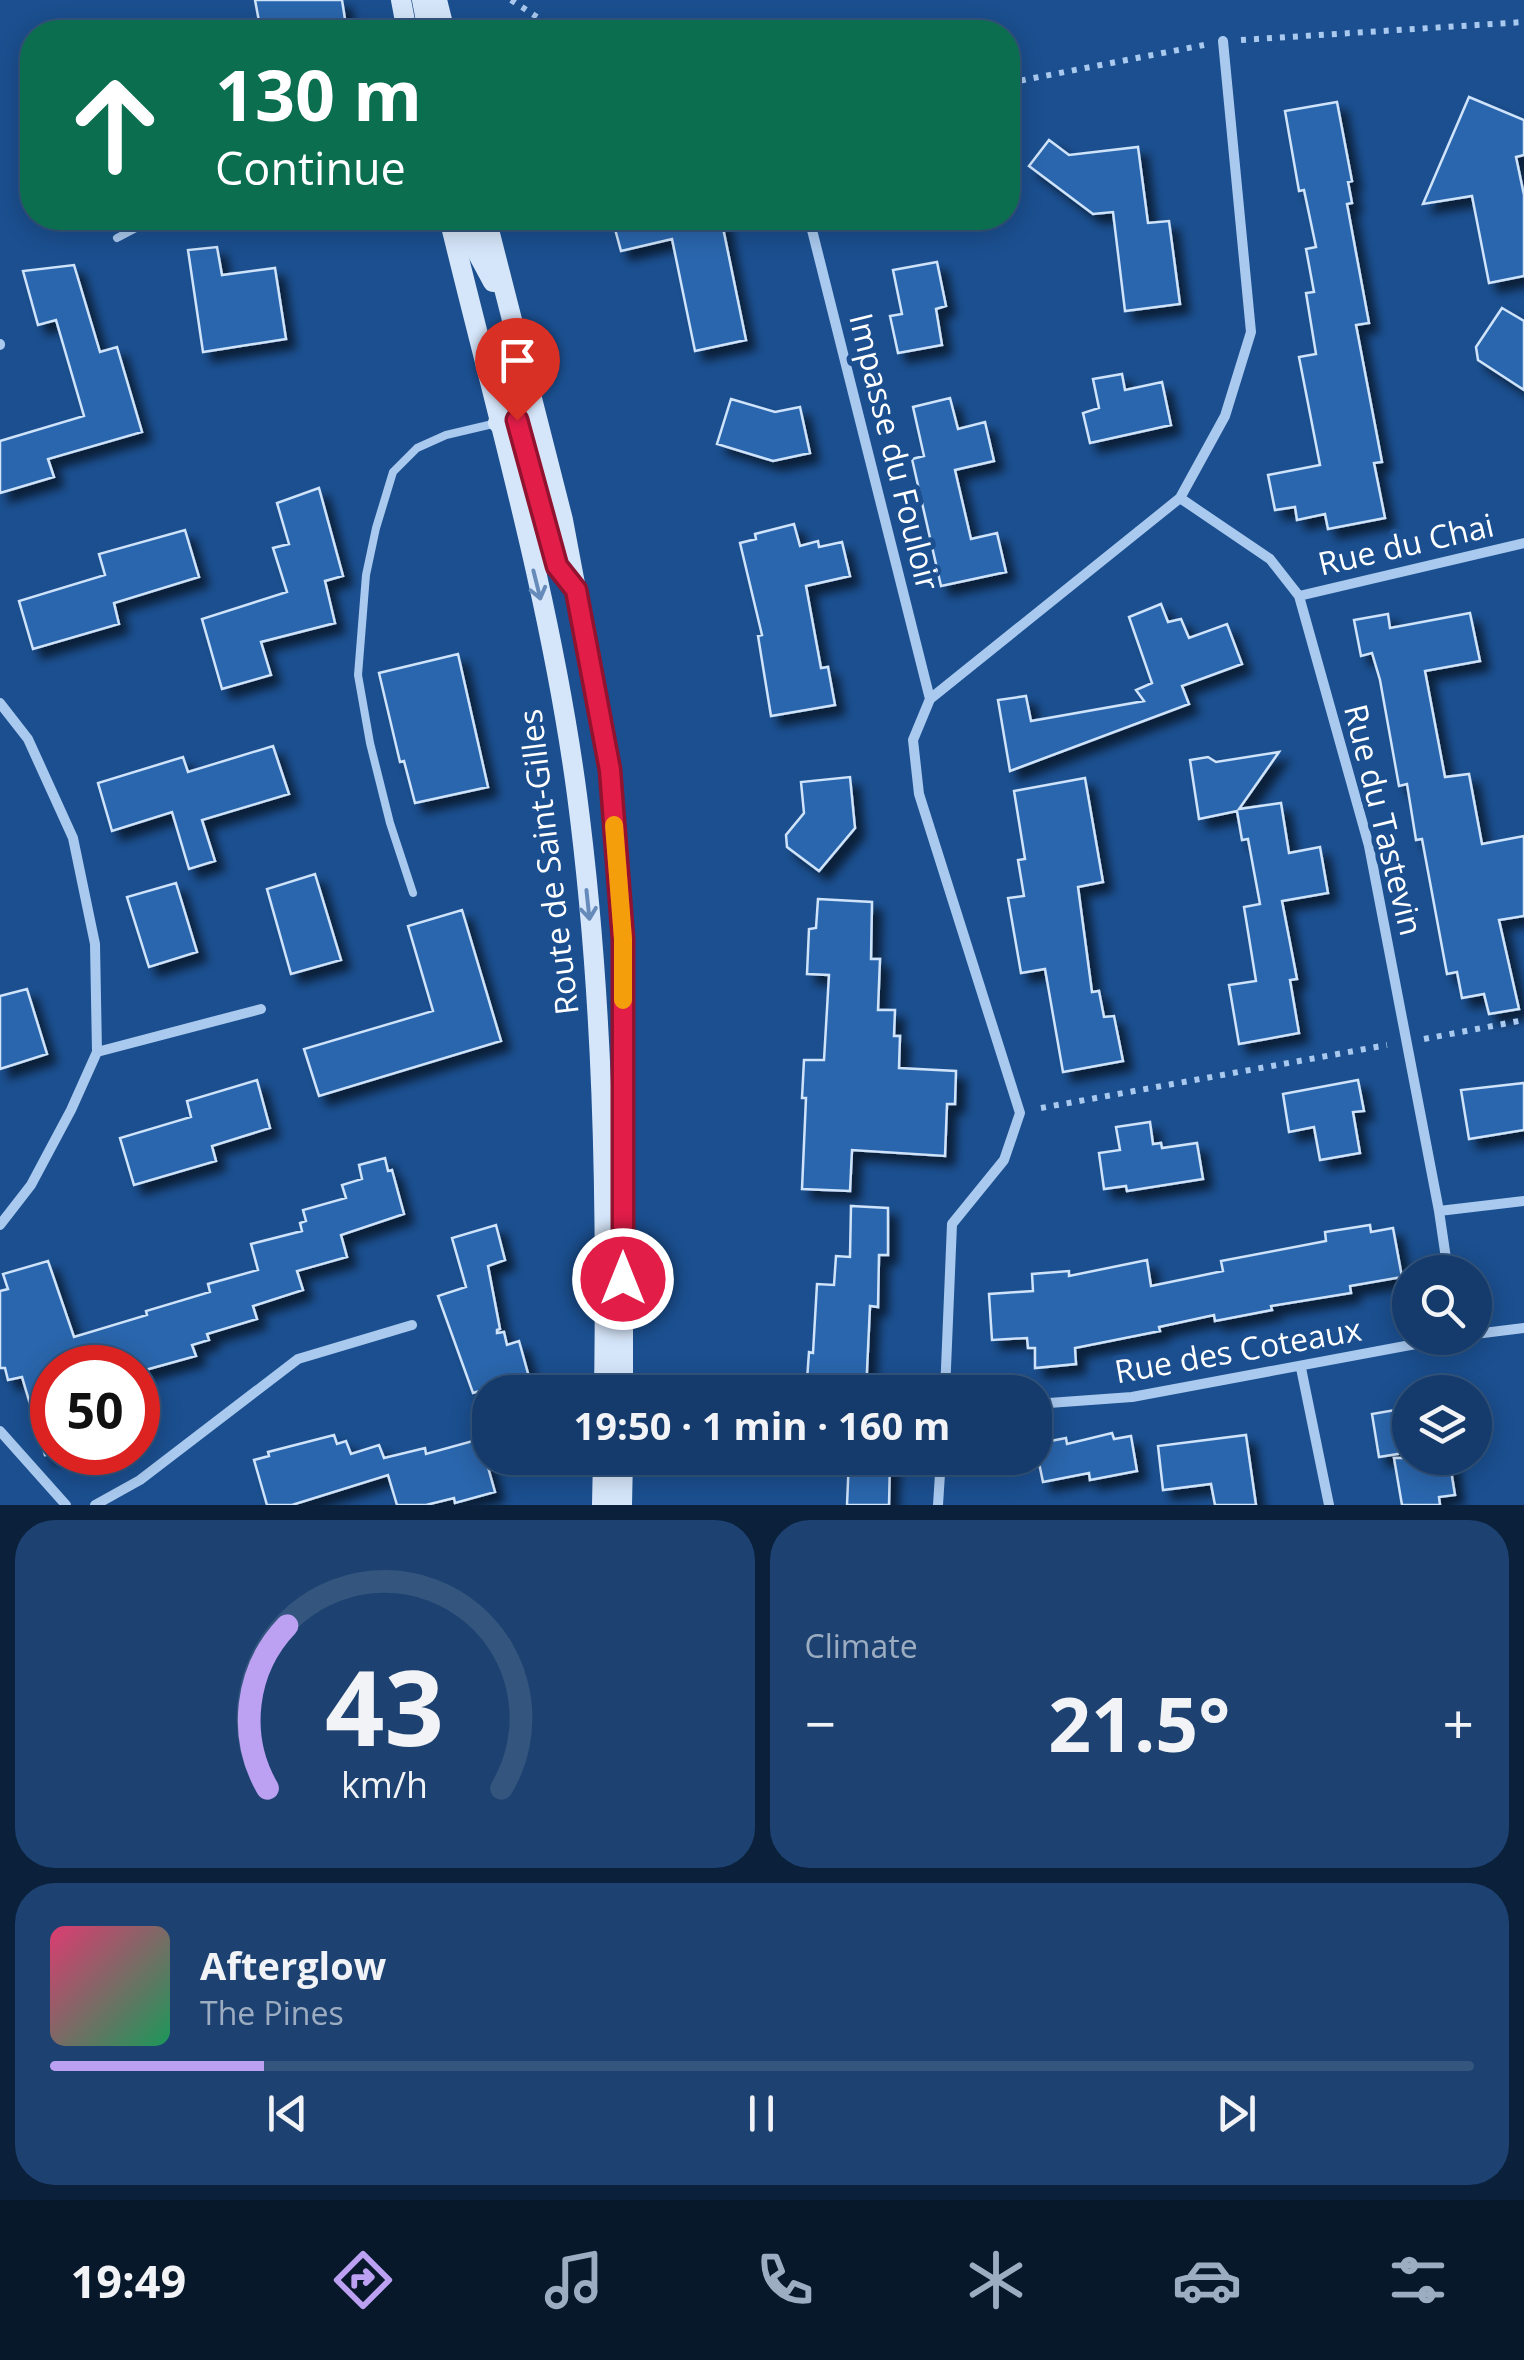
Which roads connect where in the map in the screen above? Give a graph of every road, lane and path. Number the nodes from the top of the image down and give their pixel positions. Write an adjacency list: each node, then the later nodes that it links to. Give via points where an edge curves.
1 (512, 0): 2 (path)
2 (542, 20)
3 (1524, 22): 4 (path)
4 (1223, 41): 5 (path); 14 (street, via 1251,332 1225,416)
5 (1020, 81)
6 (133, 230): 11 (lane)
7 (453, 230): 13 (main road, Route de Saint-Gilles)
8 (472, 230): 12 (main road, via 478,256)
9 (489, 230): 12 (main road, Route de Saint-Gilles)
10 (812, 230): 18 (street, Impasse du Fouloir)
11 (118, 238)
12 (508, 310): 16 (main road, Route de Saint-Gilles)
13 (498, 423): 16 (main road, via 517,420 557,566); 20 (lane, via 416,448 393,472 366,575 358,675 382,791); 35 (main road, Route de Saint-Gilles, one-way to 35, via 546,618 577,794 600,1035)
14 (1180, 498): 17 (street, Rue du Tastevin, via 1270,559); 18 (street)
15 (1524, 543): 17 (street, Rue du Chai)
16 (576, 590): 36 (main road, Route de Saint-Gilles, via 610,770 623,939)
17 (1299, 596): 23 (street, Rue du Tastevin, via 1369,846)
18 (930, 698): 25 (street, via 913,740 918,794)
19 (0, 703): 24 (street, via 28,738 73,838 95,944)
20 (414, 893)
21 (261, 1009): 24 (street)
22 (1524, 1020): 23 (path)
23 (1407, 1042): 25 (path); 27 (street, Rue du Tastevin)
24 (97, 1052): 28 (street, via 31,1185)
25 (1020, 1113): 37 (street, via 1004,1160 952,1224)
26 (1524, 1201): 27 (street)
27 (1439, 1211): 29 (street, Rue du Tastevin)
28 (0, 1225)
29 (1445, 1255)
30 (412, 1325): 44 (street, via 298,1359 140,1480)
31 (1524, 1328): 32 (street)
32 (1492, 1332)
33 (1392, 1349): 34 (street, Rue des Coteaux)
34 (1301, 1368): 38 (street, Rue des Coteaux, via 1132,1397); 48 (street)
35 (604, 1375)
36 (623, 1375)
37 (946, 1375)
38 (1052, 1403)
39 (0, 1431): 43 (street)
40 (603, 1475): 45 (main road)
41 (623, 1475): 46 (main road)
42 (940, 1475): 47 (street)
43 (66, 1505)
44 (96, 1505)
45 (602, 1505)
46 (622, 1505)
47 (938, 1505)
48 (1329, 1505)

